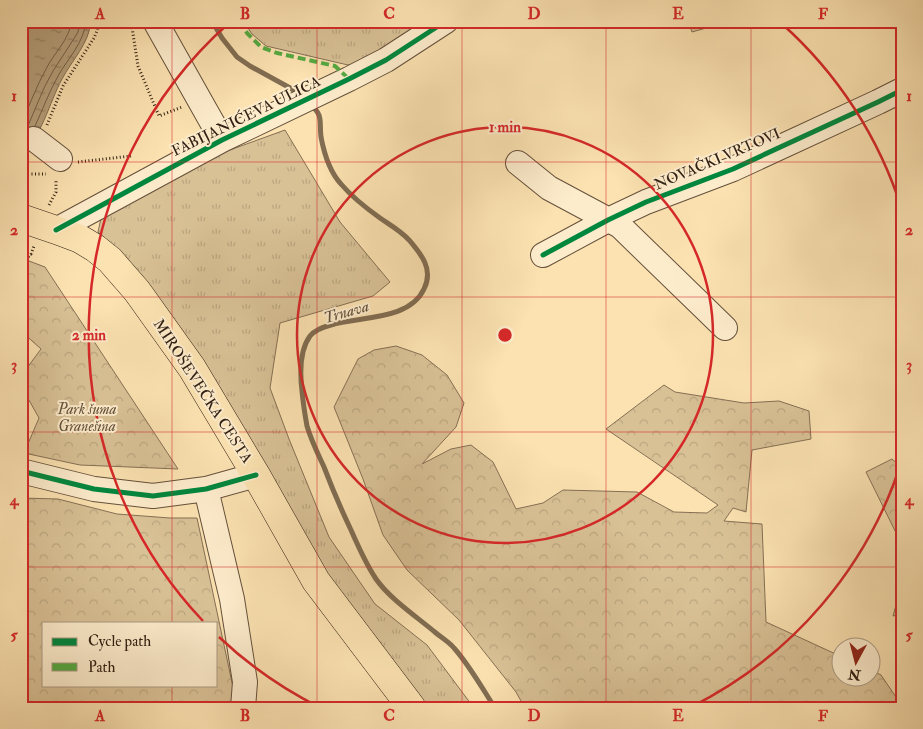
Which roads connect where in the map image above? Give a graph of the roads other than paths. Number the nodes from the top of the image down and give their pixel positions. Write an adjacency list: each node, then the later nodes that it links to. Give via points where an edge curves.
1 (155, 21): 5 (street)
2 (446, 21): 5 (street, FABIJANIĆEVA ULICA, via 386,60)
3 (902, 90): 9 (street, NOVAČKI VRTOVI, via 733,169)
4 (40, 133): 7 (street)
5 (222, 140): 10 (street, FABIJANIĆEVA ULICA)
6 (518, 163): 9 (street, via 549,188)
7 (59, 165)
8 (21, 218): 10 (main road, MIROŠEVEČKA CESTA)
9 (608, 220): 11 (street, NOVAČKI VRTOVI); 12 (street, via 620,226)
10 (45, 237): 14 (main road, MIROŠEVEČKA CESTA, via 80,239 110,260 138,291 192,368)
11 (543, 255)
12 (725, 328)
13 (21, 471): 15 (street, via 94,489 153,496)
14 (256, 475): 15 (street); 17 (main road, MIROŠEVEČKA CESTA, via 316,580)
15 (206, 489): 16 (street, via 232,599 245,682)
16 (243, 708)
17 (412, 708)

